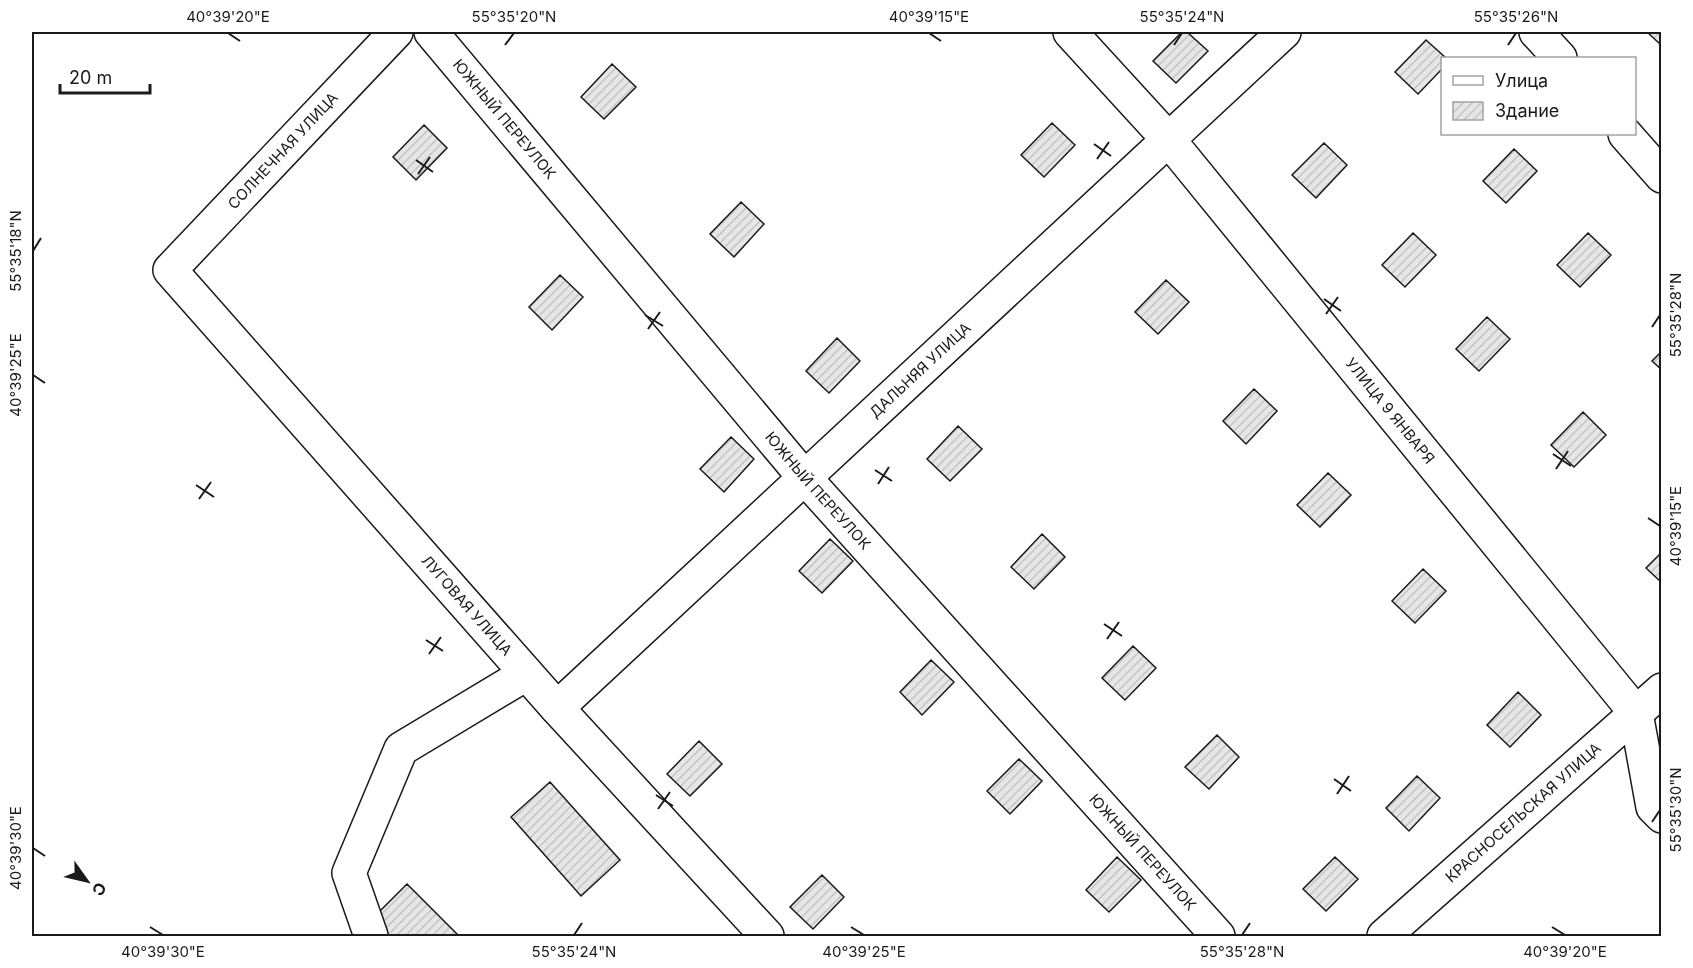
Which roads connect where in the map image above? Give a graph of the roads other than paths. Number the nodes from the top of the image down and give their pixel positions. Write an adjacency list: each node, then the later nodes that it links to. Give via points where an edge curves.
1 (396, 32): 10 (street, СОЛНЕЧНАЯ УЛИЦА)
2 (431, 32): 11 (street, ЮЖНЫЙ ПЕРЕУЛОК)
3 (1070, 32): 8 (street, УЛИЦА 9 ЯНВАРЯ)
4 (1284, 32): 8 (street, ДАЛЬНЯЯ УЛИЦА)
5 (1536, 32): 6 (street)
6 (1559, 57)
7 (1626, 135): 9 (street)
8 (1168, 139): 11 (street, ДАЛЬНЯЯ УЛИЦА); 15 (street, УЛИЦА 9 ЯНВАРЯ)
9 (1662, 176)
10 (170, 270): 12 (street, ЛУГОВАЯ УЛИЦА)
11 (804, 477): 14 (street, ДАЛЬНЯЯ УЛИЦА); 19 (street, ЮЖНЫЙ ПЕРЕУЛОК)
12 (526, 674): 14 (street, ЛУГОВАЯ УЛИЦА); 17 (street, via 401,749 349,873)
13 (1662, 690): 15 (street, КРАСНОСЕЛЬСКАЯ УЛИЦА)
14 (556, 708): 18 (street, ЛУГОВАЯ УЛИЦА)
15 (1636, 712): 16 (street, УЛИЦА 9 ЯНВАРЯ, via 1653,807); 20 (street, КРАСНОСЕЛЬСКАЯ УЛИЦА)
16 (1662, 816)
17 (371, 936)
18 (767, 936)
19 (1218, 936)
20 (1384, 936)

